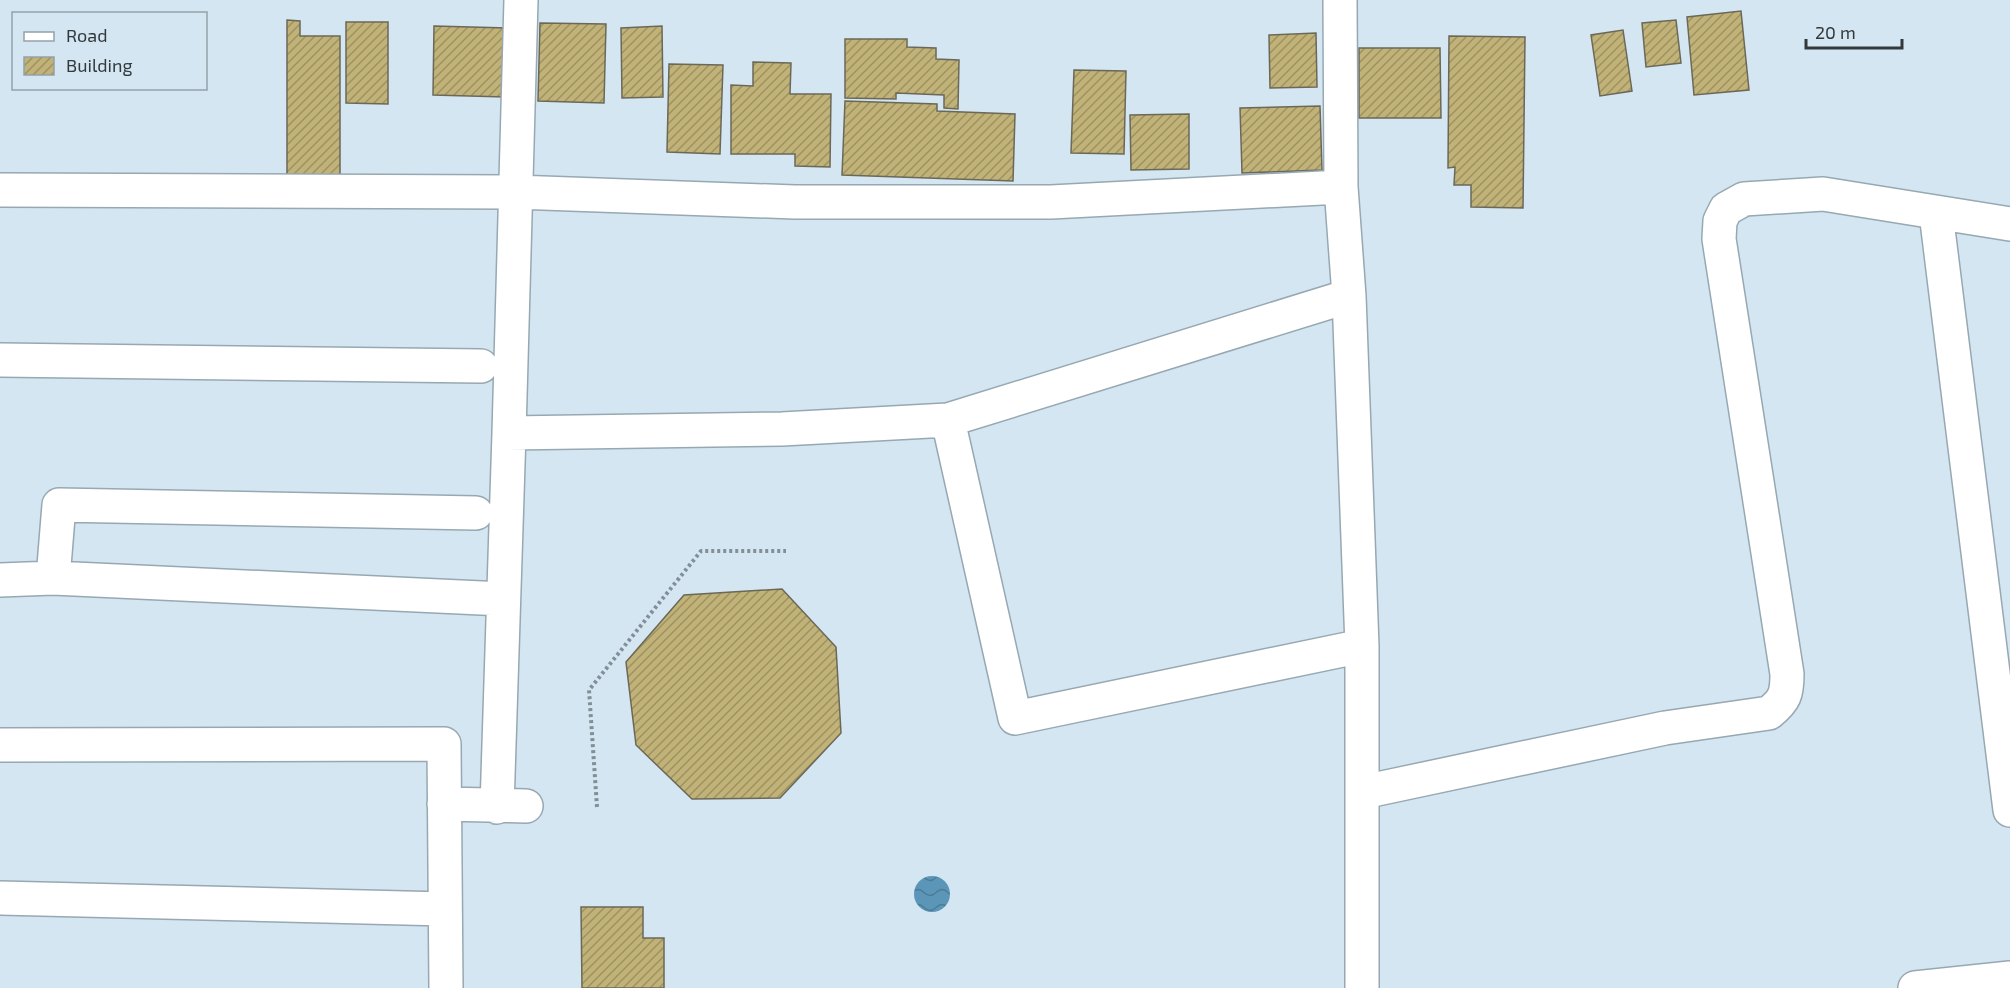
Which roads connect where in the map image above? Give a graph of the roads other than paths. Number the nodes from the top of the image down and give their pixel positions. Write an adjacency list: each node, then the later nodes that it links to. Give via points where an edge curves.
1 (521, 0): 5 (street)
2 (1340, 0): 3 (street)
3 (1341, 188): 5 (street, via 1051,202 795,202); 8 (street)
4 (0, 190): 5 (street)
5 (515, 192): 12 (street)
6 (1936, 213): 7 (street); 19 (street, via 1823,194 1744,199 1726,209 1720,221 1719,239 1787,674 1787,690 1781,703 1769,713 1665,728); 21 (street)
7 (2010, 224)
8 (1349, 296): 11 (street); 17 (street)
9 (0, 360): 10 (street)
10 (481, 366)
11 (948, 420): 12 (street, via 782,429); 17 (street, via 1015,718)
12 (509, 434): 16 (street)
13 (476, 513): 14 (street, via 59,505)
14 (53, 578): 15 (street); 16 (street)
15 (0, 580)
16 (503, 599): 20 (street, via 511,806)
17 (1362, 646): 19 (street)
18 (0, 745): 20 (street, via 444,744)
19 (1363, 792): 26 (street)
20 (444, 804): 23 (street)
21 (2010, 810)
22 (0, 898): 23 (street)
23 (445, 909): 25 (street)
24 (2010, 978): 27 (street)
25 (446, 988)
26 (1362, 988)
27 (1915, 988)

